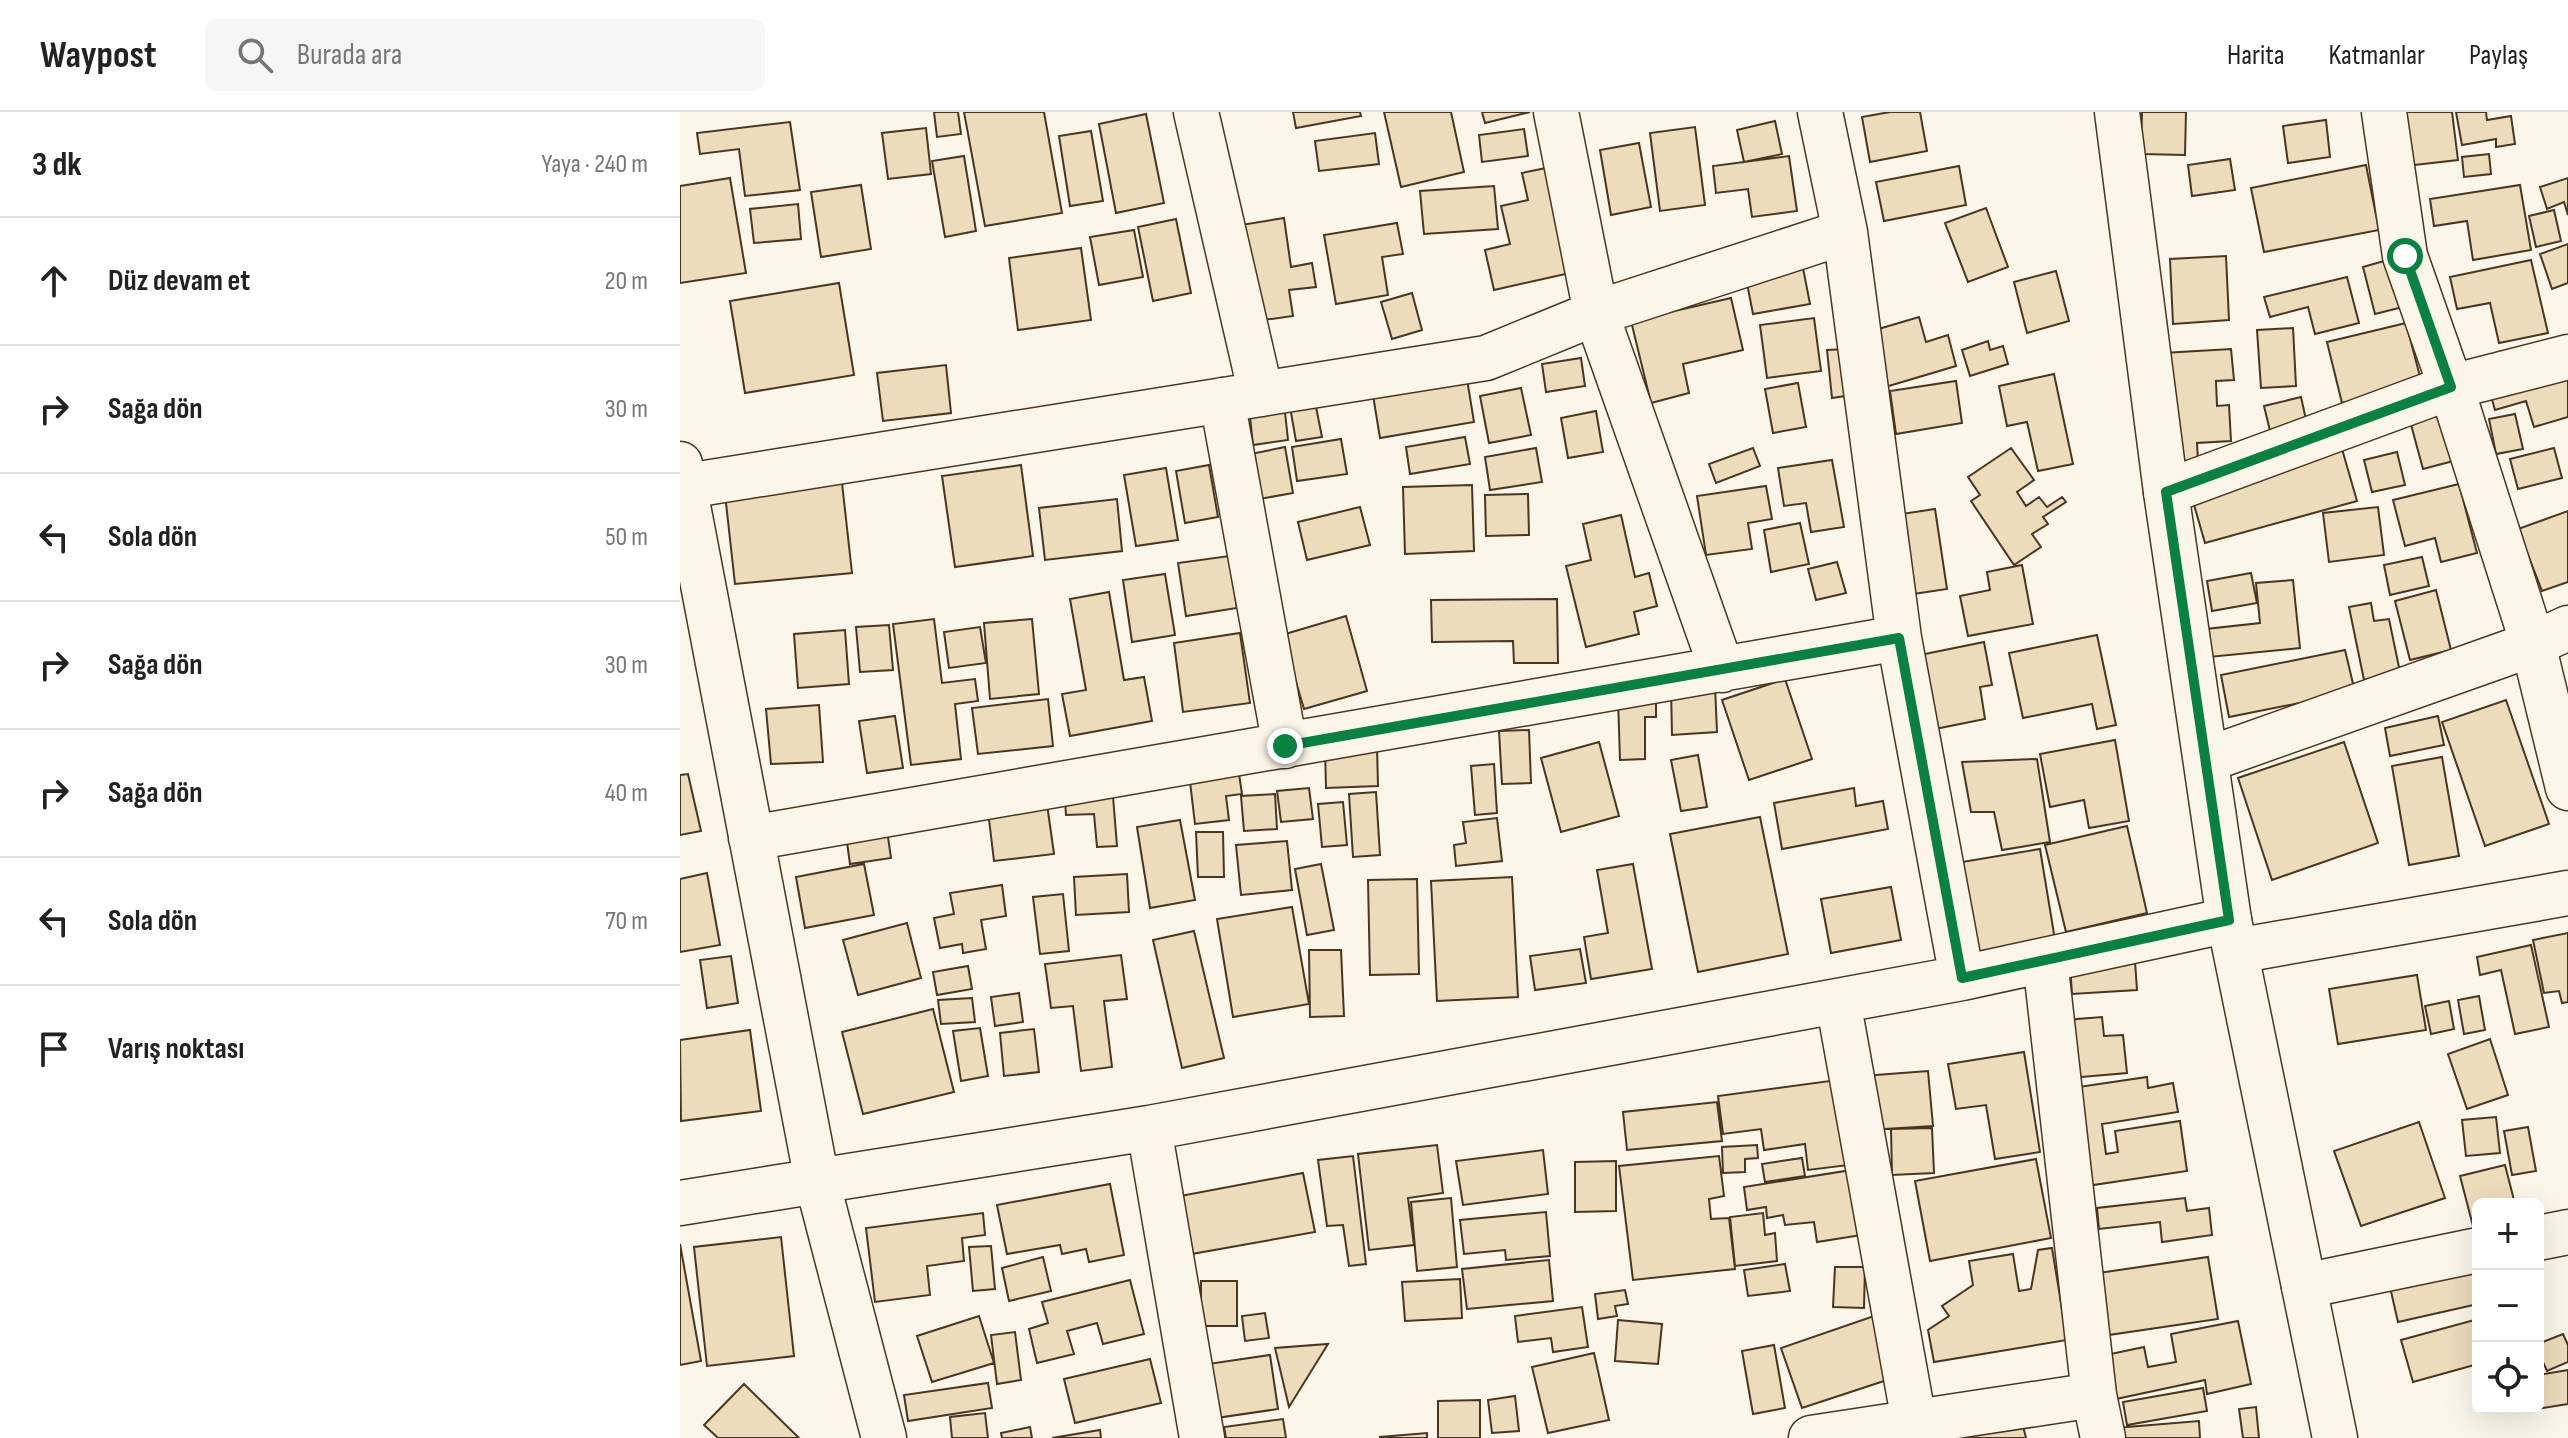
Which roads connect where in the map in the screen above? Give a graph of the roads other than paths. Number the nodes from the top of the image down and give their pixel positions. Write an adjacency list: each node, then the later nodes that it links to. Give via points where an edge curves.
1 (1196, 112): 10 (street)
2 (1556, 112): 7 (street)
3 (1820, 112): 6 (street)
4 (2117, 112): 12 (street)
5 (2384, 112): 9 (street, via 2405,256)
6 (1845, 232): 7 (street); 14 (street)
7 (1596, 313): 10 (street, via 1486,358); 15 (street)
8 (2568, 357): 9 (street)
9 (2451, 387): 12 (street); 13 (street)
10 (1241, 397): 11 (street); 16 (street)
11 (681, 479): 19 (street)
12 (2166, 492): 17 (street)
13 (2551, 636): 17 (street); 18 (street)
14 (1899, 638): 15 (street); 23 (street)
15 (1722, 670): 16 (street)
16 (1285, 746): 19 (street)
17 (2206, 760): 21 (street)
18 (2568, 788)
19 (751, 838): 26 (street)
20 (2568, 893): 21 (street)
21 (2233, 936): 22 (street); 31 (street)
22 (2045, 960): 23 (street); 32 (street)
23 (1962, 978): 24 (street)
24 (1838, 1001): 25 (street); 33 (street)
25 (1149, 1128): 26 (street); 35 (street)
26 (817, 1181): 27 (street); 34 (street)
27 (680, 1203)
28 (2568, 1232): 29 (street)
29 (2544, 1237)
30 (2472, 1251): 31 (street)
31 (2304, 1286): 38 (street)
32 (2094, 1395): 33 (street); 37 (street)
33 (1915, 1430): 36 (street)
34 (884, 1438)
35 (1202, 1438)
36 (1811, 1438)
37 (2103, 1438)
38 (2335, 1438)

